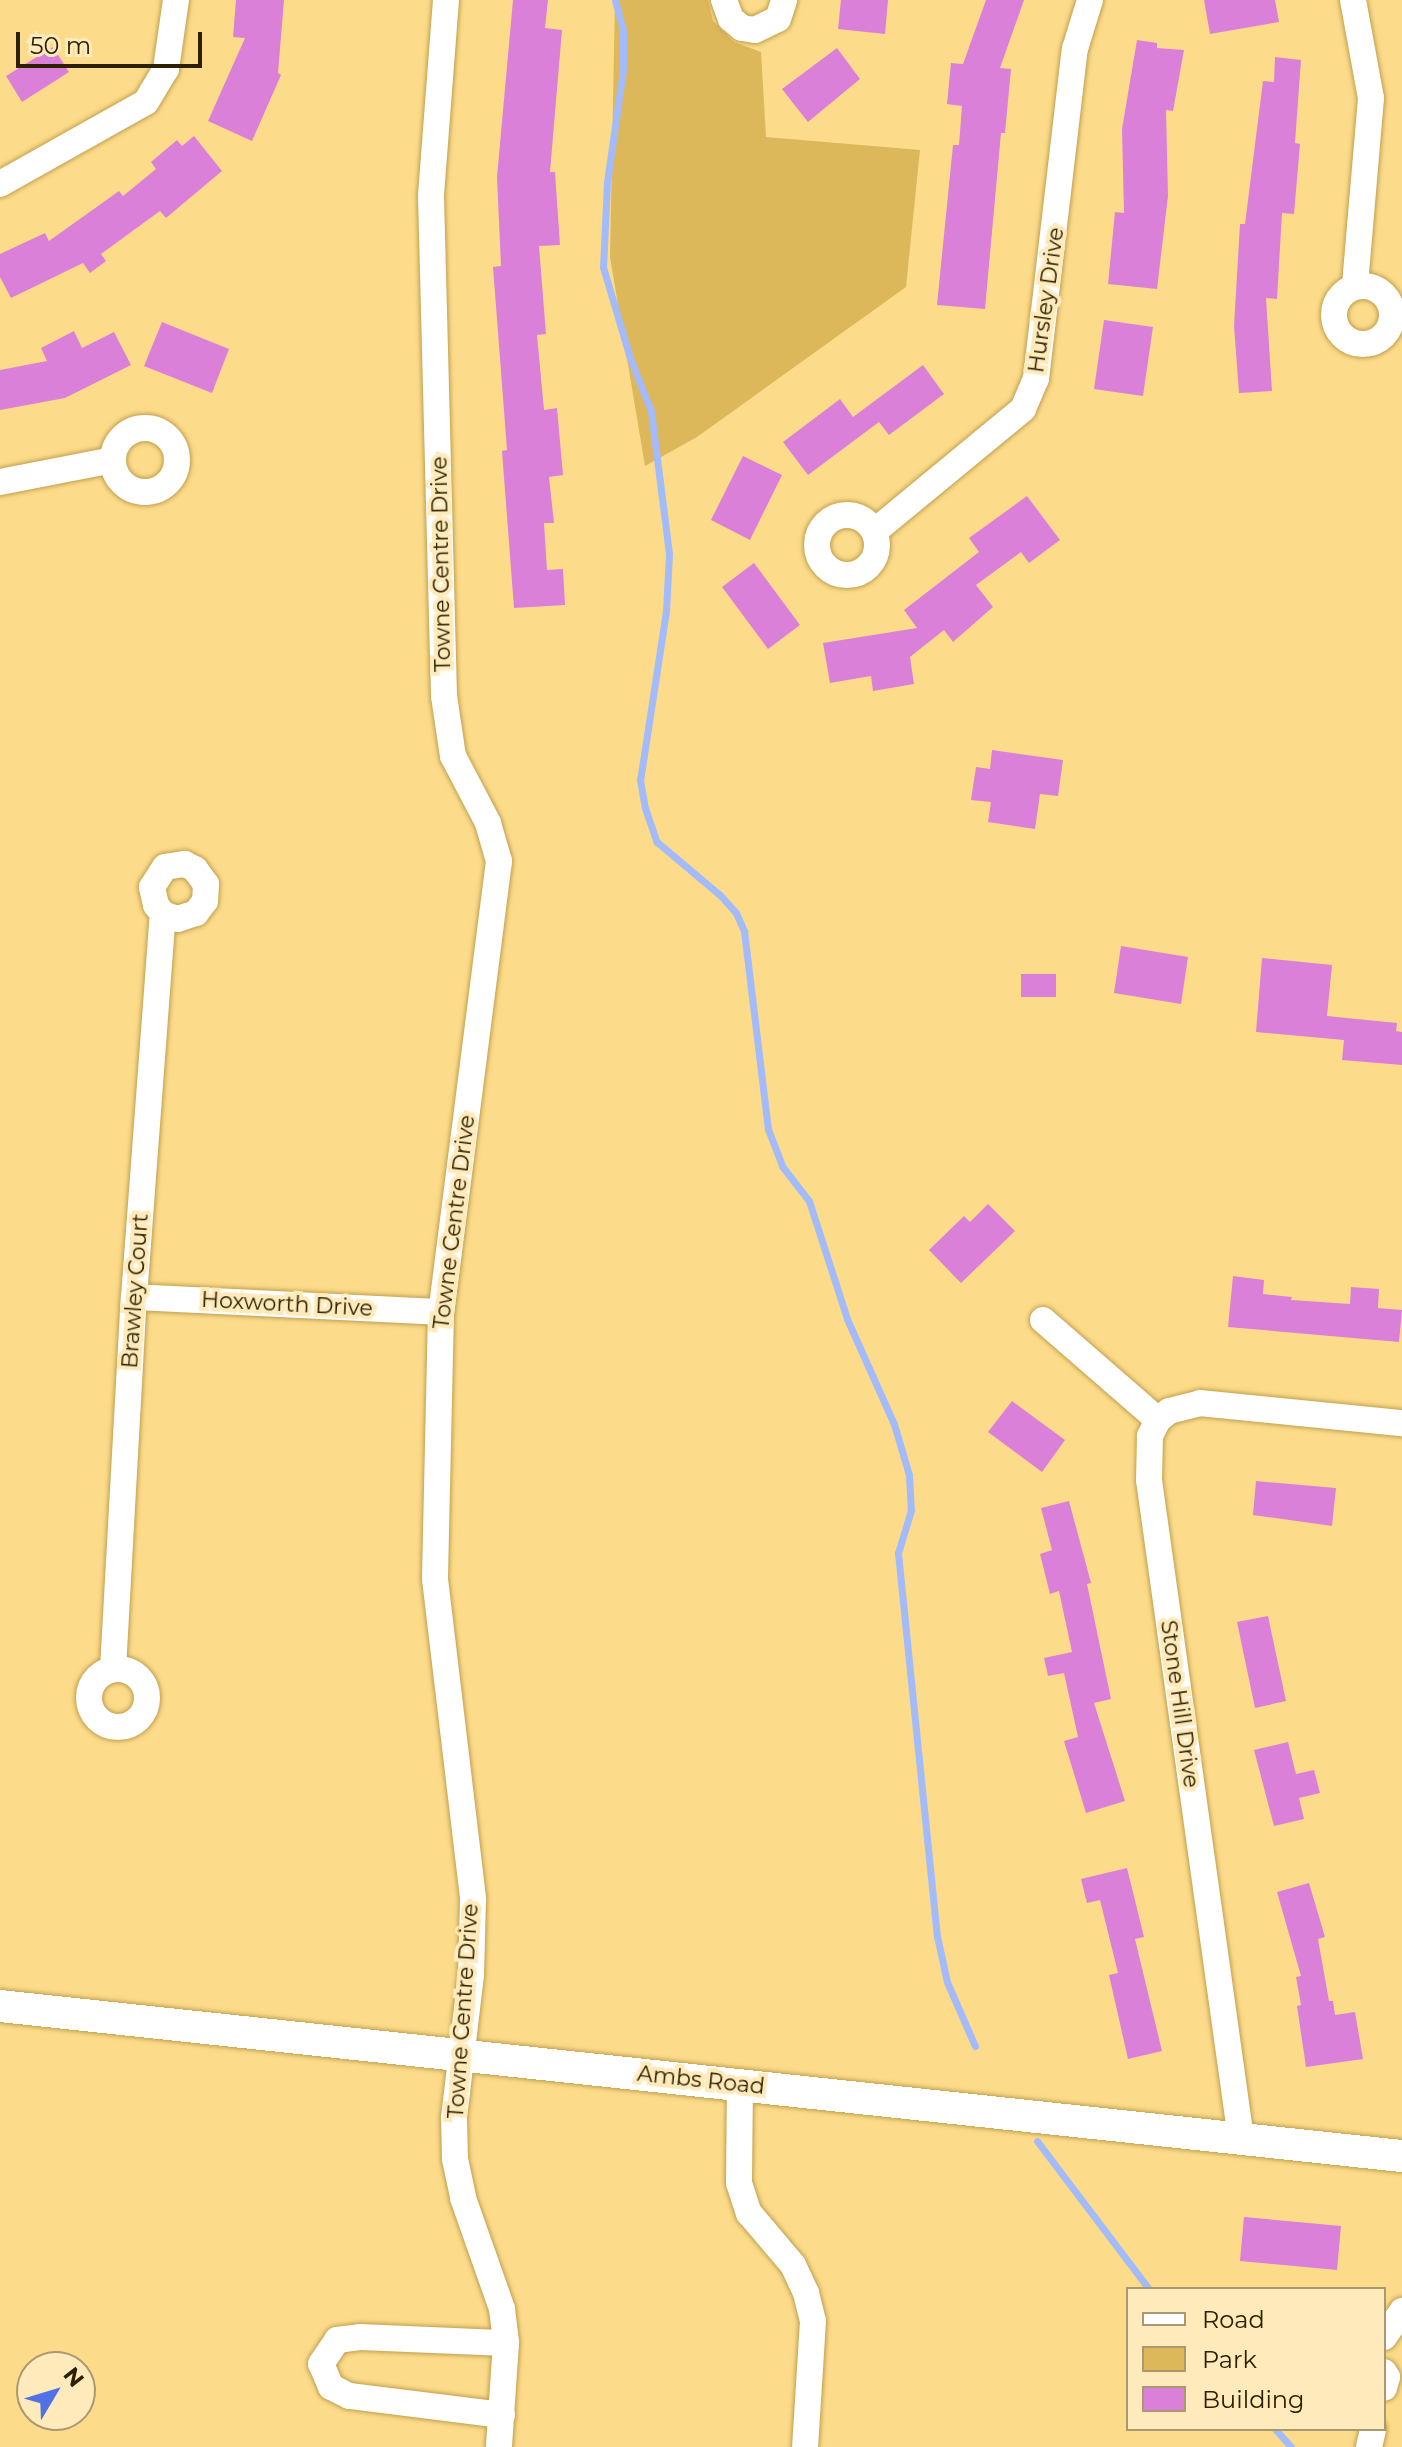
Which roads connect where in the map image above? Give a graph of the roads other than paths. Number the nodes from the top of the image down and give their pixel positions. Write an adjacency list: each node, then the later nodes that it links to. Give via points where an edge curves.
1 (176, 0): 7 (street, via 166,69 146,102)
2 (446, 0): 14 (street, Towne Centre Drive, via 431,196 444,696 453,756 488,823 499,861)
3 (724, 0): 4 (street, via 731,19 755,30 778,19)
4 (784, 0)
5 (1090, 0): 11 (street, Hursley Drive, via 1075,49 1036,379 1023,409)
6 (1353, 0): 8 (street, via 1371,98)
7 (0, 184)
8 (1355, 286)
9 (113, 460): 10 (street)
10 (0, 482)
11 (875, 531)
12 (163, 914): 13 (street, Brawley Court)
13 (134, 1297): 14 (street, Hoxworth Drive); 18 (street, Brawley Court)
14 (441, 1312): 20 (street, Towne Centre Drive, via 435,1579 473,1900)
15 (1043, 1320): 16 (street)
16 (1158, 1420): 17 (street, via 1169,1411 1200,1403); 22 (street, Stone Hill Drive, via 1150,1436 1149,1480)
17 (1402, 1423)
18 (113, 1669)
19 (0, 2006): 20 (street, Ambs Road)
20 (462, 2055): 21 (street, Ambs Road); 26 (street, Towne Centre Drive, via 455,2159 463,2198 502,2309)
21 (740, 2084): 22 (street, Ambs Road); 29 (street, via 739,2183 749,2213 793,2265 813,2321)
22 (1241, 2139): 23 (street, Ambs Road)
23 (1402, 2156)
24 (1402, 2311): 25 (street)
25 (1386, 2334)
26 (506, 2343): 27 (street, Towne Centre Drive); 27 (street, via 360,2337 337,2340 321,2364 331,2387 349,2396)
27 (502, 2415): 28 (street, Towne Centre Drive)
28 (499, 2447)
29 (805, 2447)

